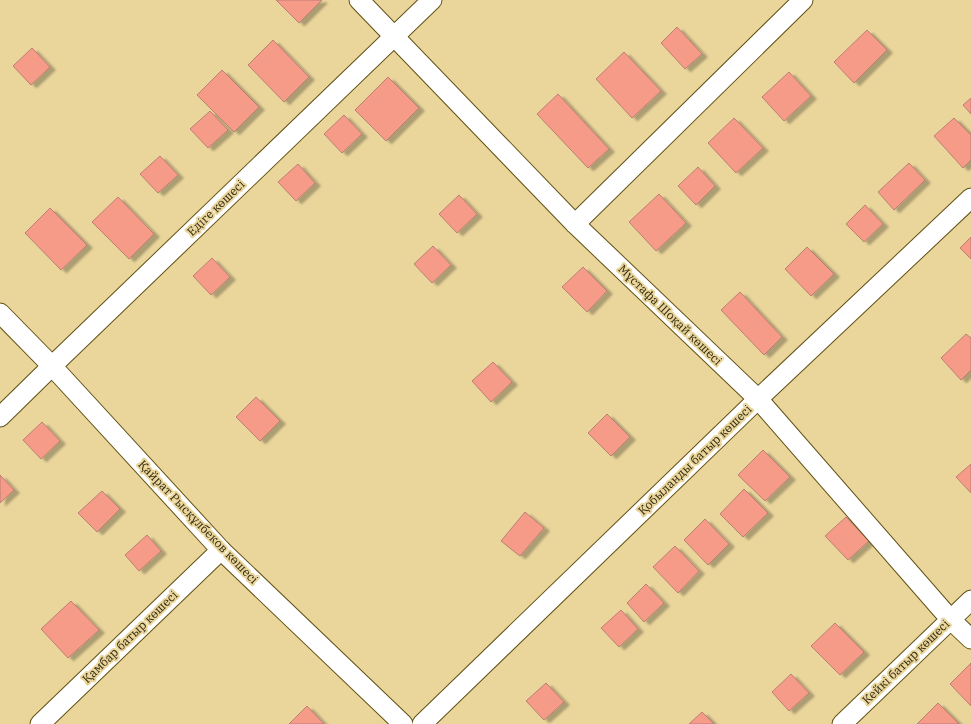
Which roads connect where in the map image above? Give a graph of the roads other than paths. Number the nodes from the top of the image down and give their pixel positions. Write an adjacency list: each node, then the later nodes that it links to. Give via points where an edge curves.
1 (359, 0): 4 (street, Мұстафа Шоқай көшесі)
2 (432, 0): 4 (street, Едіге көшесі)
3 (804, 0): 6 (street)
4 (394, 37): 6 (street, Мұстафа Шоқай көшесі); 8 (street, Едіге көшесі)
5 (971, 198): 9 (street, Қобыланды батыр көшесі)
6 (575, 224): 9 (street, Мұстафа Шоқай көшесі)
7 (0, 313): 8 (street, Қайрат Рысқұлбеков көшесі)
8 (52, 366): 10 (street, Едіге көшесі); 11 (street, Қайрат Рысқұлбеков көшесі)
9 (758, 399): 13 (street, Мұстафа Шоқай көшесі); 17 (street, Қобыланды батыр көшесі)
10 (0, 417)
11 (221, 550): 15 (street, Қамбар батыр көшесі); 16 (street, Қайрат Рысқұлбеков көшесі)
12 (971, 600): 13 (street, Кейкі батыр көшесі)
13 (951, 620): 14 (street, Мұстафа Шоқай көшесі); 18 (street, Кейкі батыр көшесі)
14 (971, 639)
15 (40, 724)
16 (403, 724)
17 (422, 724)
18 (842, 724)

